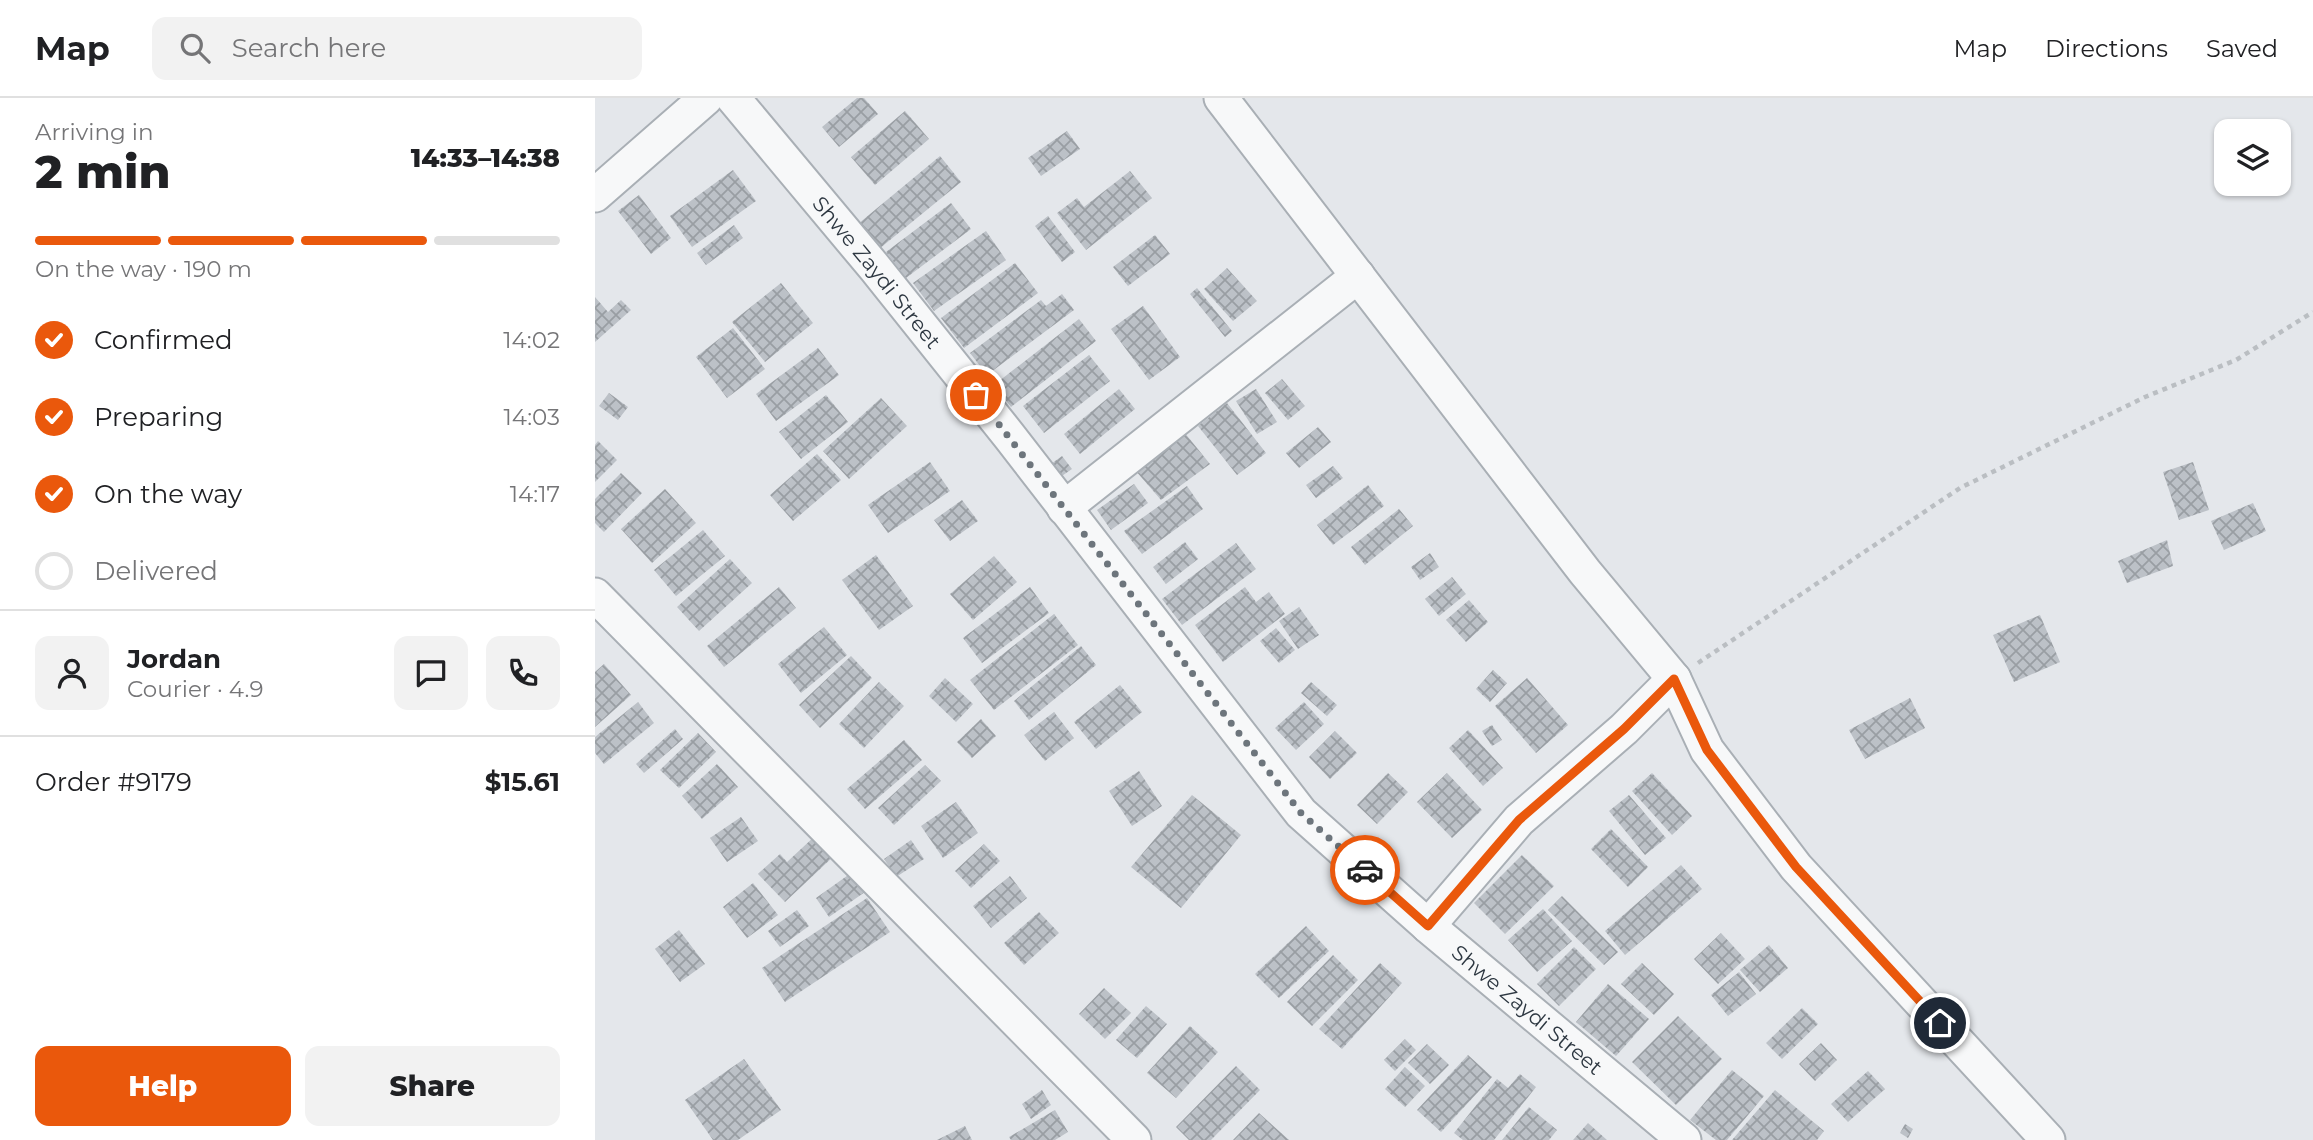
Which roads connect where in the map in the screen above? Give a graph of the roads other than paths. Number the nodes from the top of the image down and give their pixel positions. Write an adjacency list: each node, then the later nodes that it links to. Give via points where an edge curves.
1 (705, 98): 4 (street)
2 (733, 98): 6 (street, Shwe Zaydi Street)
3 (1221, 98): 5 (street)
4 (595, 195)
5 (1358, 276): 6 (street); 8 (street, via 1585,572)
6 (1064, 509): 9 (street, Shwe Zaydi Street, via 1301,813)
7 (595, 594): 10 (street)
8 (1674, 679): 9 (street, via 1519,820); 12 (street, via 1707,750 1796,867)
9 (1428, 926): 11 (street, Shwe Zaydi Street)
10 (1134, 1140)
11 (1684, 1140)
12 (2048, 1140)

